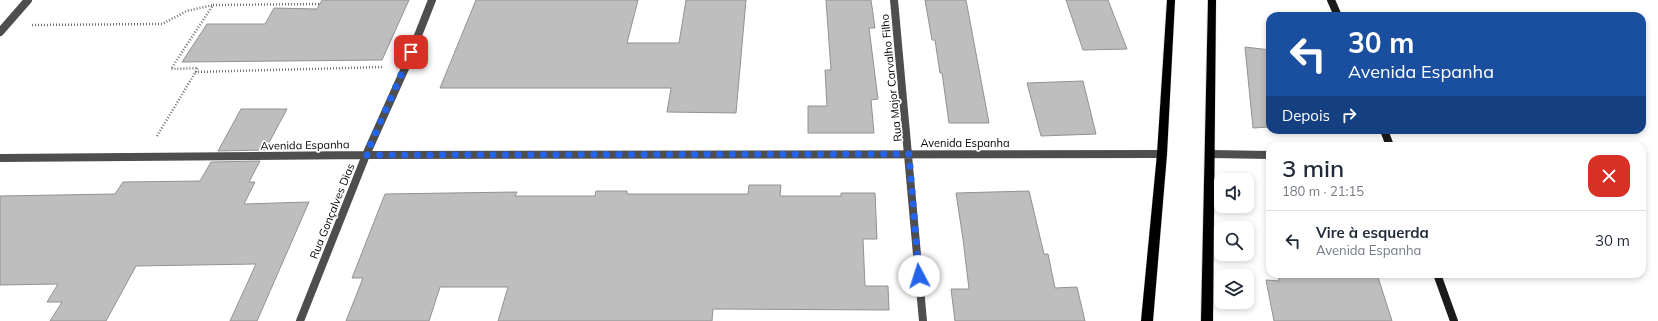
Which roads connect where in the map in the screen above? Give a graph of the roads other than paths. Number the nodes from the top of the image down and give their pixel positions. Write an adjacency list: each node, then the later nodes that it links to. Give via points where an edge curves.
1 (28, 0): 8 (street)
2 (432, 0): 12 (street, Rua Gonçalves Dias)
3 (894, 0): 9 (street, Rua Major Carvalho Filho)
4 (1170, 0): 10 (main road)
5 (1212, 0): 11 (main road)
6 (1331, 0): 7 (main road)
7 (1336, 12)
8 (0, 32)
9 (909, 154): 10 (street, Avenida Espanha); 12 (street, Avenida Espanha); 17 (street, Rua Major Carvalho Filho)
10 (1162, 154): 18 (main road)
11 (1210, 154): 13 (street); 19 (main road)
12 (366, 155): 14 (street, Avenida Espanha); 16 (street, Rua Gonçalves Dias)
13 (1266, 155)
14 (0, 158)
15 (1438, 278): 20 (main road)
16 (300, 321)
17 (923, 321)
18 (1147, 321)
19 (1208, 321)
20 (1454, 321)

